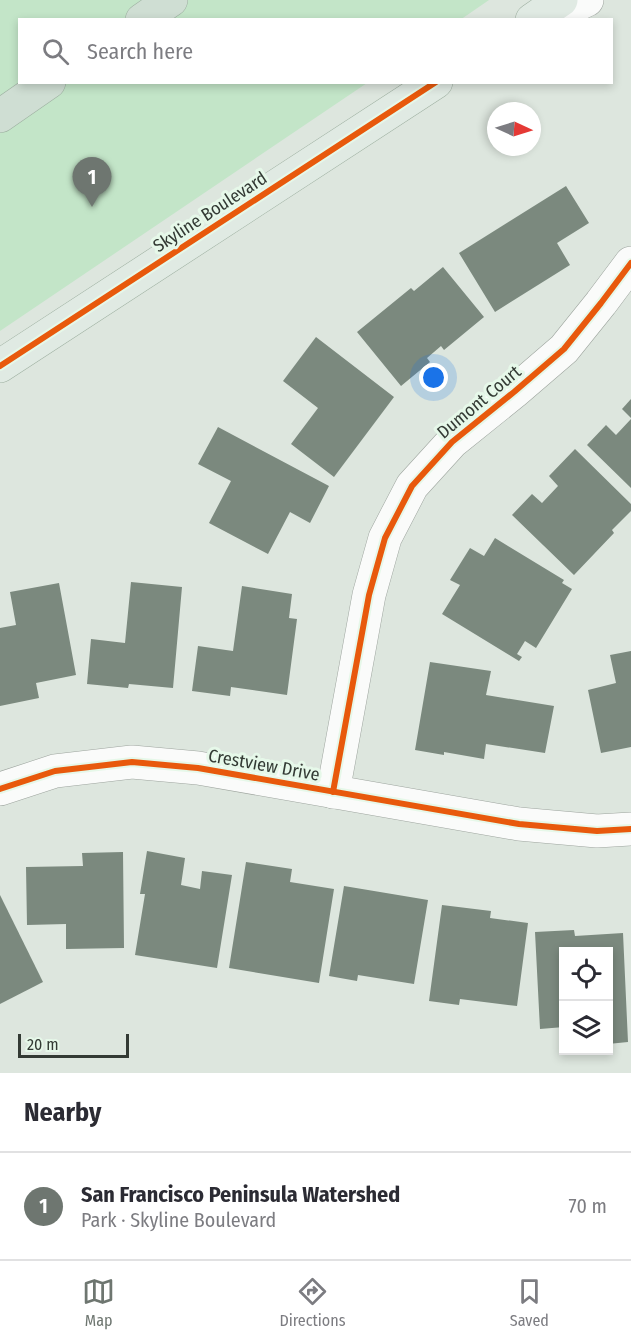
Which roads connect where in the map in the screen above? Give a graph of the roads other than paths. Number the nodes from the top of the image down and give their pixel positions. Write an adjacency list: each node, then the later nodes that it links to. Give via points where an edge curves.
1 (171, 0): 5 (highway)
2 (550, 0): 6 (main road)
3 (561, 0): 7 (main road)
4 (587, 0): 8 (street)
5 (145, 18)
6 (528, 18)
7 (535, 18)
8 (549, 18)
9 (46, 84): 11 (highway)
10 (433, 84): 13 (main road, Skyline Boulevard)
11 (0, 116)
12 (631, 263): 15 (street, Dumont Court, via 564,349 452,442 412,486 385,538 369,596)
13 (0, 366)
14 (0, 789): 15 (street, Crestview Drive, via 55,771 132,762 198,768)
15 (333, 792): 16 (street, Crestview Drive, via 519,824 597,831)
16 (631, 829)

